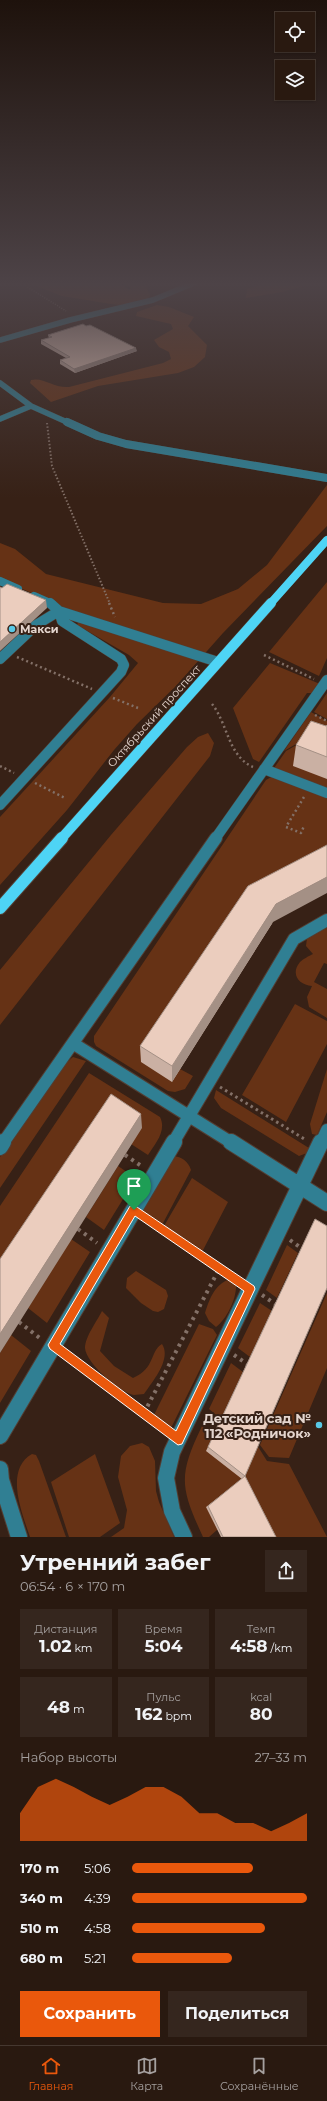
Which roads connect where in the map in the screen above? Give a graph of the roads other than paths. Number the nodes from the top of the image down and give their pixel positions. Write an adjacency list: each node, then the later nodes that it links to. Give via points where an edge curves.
1 (0, 383): 2 (street)
2 (31, 406): 3 (street); 4 (street, via 98,436 126,444)
3 (0, 419)
4 (327, 478)
5 (327, 540): 9 (main road, Октябрьский проспект)
6 (0, 581): 7 (street, via 56,606)
7 (59, 611): 8 (street, via 44,619); 9 (street); 13 (street, via 62,622 121,659 124,665 121,672)
8 (0, 659)
9 (218, 662): 14 (main road, Октябрьский проспект)
10 (327, 680): 11 (street)
11 (264, 769): 12 (street); 16 (street)
12 (327, 793)
13 (0, 805)
14 (0, 908)
15 (327, 920): 17 (street, via 294,939)
16 (74, 1044): 17 (street); 19 (street)
17 (190, 1117): 20 (street); 22 (street)
18 (327, 1130): 20 (street)
19 (0, 1147)
20 (300, 1186): 21 (street); 25 (street, via 254,1291 172,1452 166,1478 172,1511)
21 (327, 1203)
22 (0, 1436)
23 (0, 1469): 24 (street)
24 (19, 1537)
25 (184, 1537)

